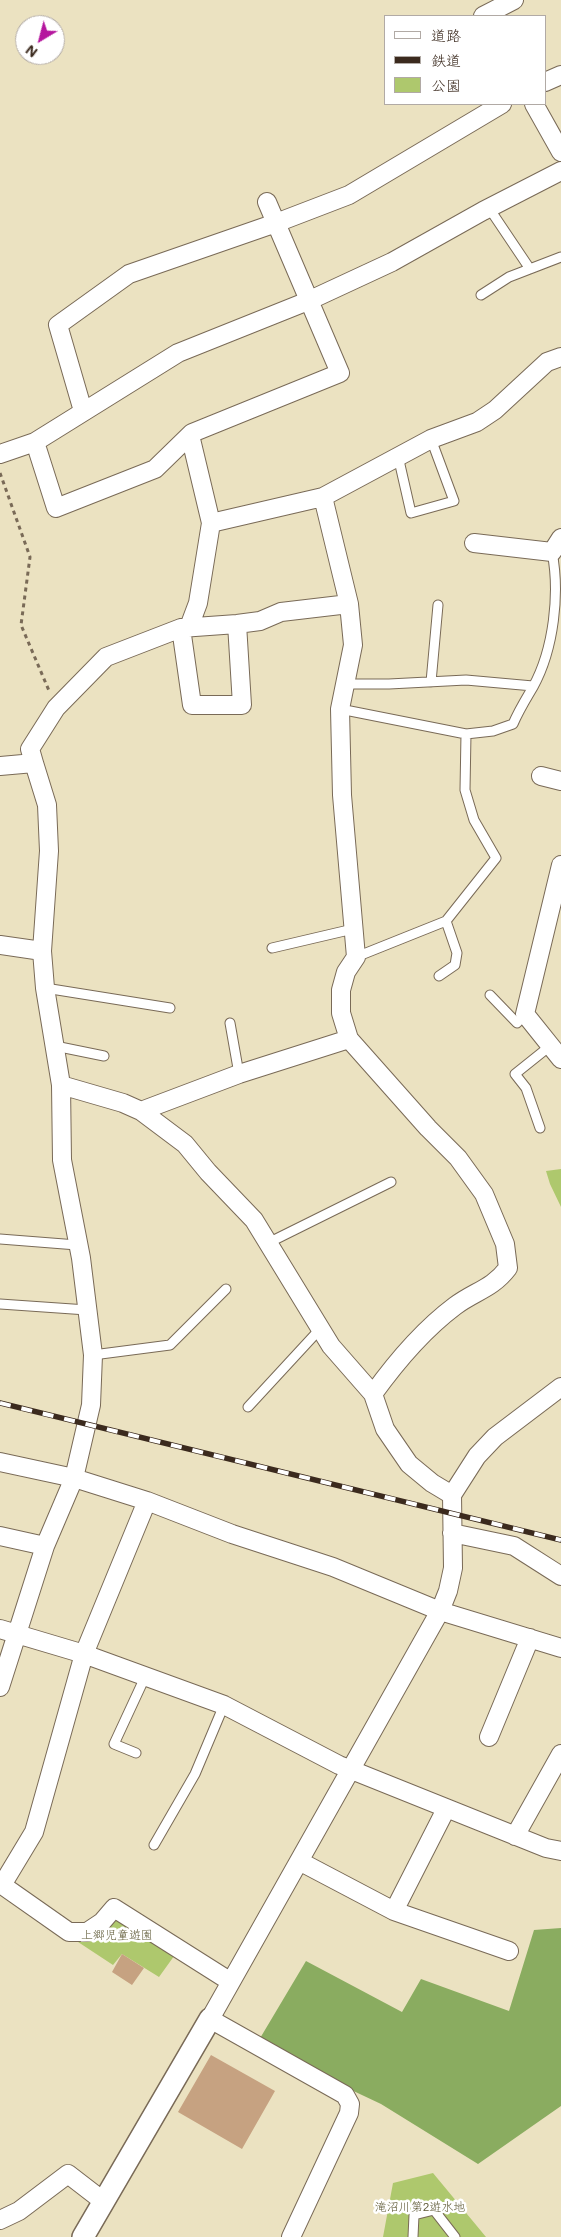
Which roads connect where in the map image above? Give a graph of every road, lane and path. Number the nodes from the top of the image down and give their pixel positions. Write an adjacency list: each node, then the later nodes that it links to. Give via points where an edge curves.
1 (514, 0): 2 (street)
2 (485, 15)
3 (561, 75): 4 (street)
4 (546, 82)
5 (500, 105): 11 (street, via 349,194)
6 (535, 105): 7 (street)
7 (561, 152)
8 (561, 172): 10 (street)
9 (267, 202): 11 (street)
10 (489, 208): 13 (lane); 15 (street, via 392,262)
11 (276, 223): 15 (street); 17 (street, via 128,274 58,325)
12 (561, 257): 13 (lane)
13 (530, 269): 14 (lane, via 509,277)
14 (481, 295)
15 (308, 301): 17 (street, via 178,353); 18 (street, via 340,373)
16 (561, 357): 19 (street, via 547,362 483,418)
17 (83, 411): 20 (street)
18 (190, 435): 20 (street, via 155,469 56,508); 25 (street)
19 (431, 439): 22 (street); 22 (lane, via 454,501 411,514)
20 (34, 442): 21 (street)
21 (0, 454)
22 (398, 456): 24 (street)
23 (0, 473): 35 (path, via 30,557 22,625)
24 (323, 497): 25 (street); 28 (street)
25 (211, 523): 31 (street, via 198,603)
26 (474, 543): 27 (street)
27 (556, 545): 34 (lane, via 552,638)
28 (350, 604): 30 (street, via 281,612 260,621); 33 (street, via 353,646)
29 (438, 604): 32 (lane)
30 (237, 624): 31 (street); 31 (street, via 242,705 192,705)
31 (185, 628): 35 (street, via 106,656)
32 (431, 682): 33 (lane); 34 (lane, via 466,680)
33 (345, 684): 36 (street)
34 (534, 686): 37 (lane, via 513,724 494,731)
35 (56, 708): 38 (street, via 30,749)
36 (340, 709): 37 (lane); 44 (street, via 342,795)
37 (466, 734): 43 (lane, via 465,790 474,820 496,858)
38 (34, 763): 39 (street); 47 (street, via 47,805)
39 (0, 766)
40 (541, 776): 41 (street)
41 (561, 781)
42 (561, 865): 53 (street)
43 (446, 921): 48 (lane); 49 (lane, via 457,953 455,965)
44 (353, 929): 46 (lane); 48 (street)
45 (0, 945): 47 (street)
46 (272, 948)
47 (42, 951): 50 (street)
48 (356, 957): 55 (street, via 346,972 341,990 341,1013)
49 (438, 976)
50 (45, 988): 52 (lane); 56 (street)
51 (490, 995): 53 (lane, via 517,1023)
52 (170, 1008)
53 (525, 1014): 57 (street)
54 (230, 1023): 59 (lane)
55 (349, 1038): 59 (street); 73 (street, via 458,1158 484,1194 505,1244 508,1268 498,1282 457,1305 432,1325 389,1371)
56 (55, 1046): 58 (lane); 60 (street)
57 (555, 1053): 62 (lane, via 515,1074 526,1088)
58 (104, 1056)
59 (239, 1074): 61 (street)
60 (61, 1085): 61 (street); 66 (street, via 62,1160)
61 (141, 1111): 65 (street, via 185,1144 254,1220)
62 (540, 1128)
63 (391, 1182): 65 (lane)
64 (0, 1239): 66 (lane)
65 (268, 1243): 70 (street)
66 (77, 1245): 69 (street)
67 (226, 1289): 71 (lane, via 170,1344)
68 (0, 1304): 69 (lane)
69 (87, 1310): 71 (street)
70 (320, 1329): 73 (street); 74 (lane)
71 (92, 1355): 76 (street, via 91,1405)
72 (561, 1387): 77 (street, via 495,1437 477,1456)
73 (373, 1394): 77 (street, via 385,1429 409,1464)
74 (248, 1407)
75 (0, 1462): 76 (street)
76 (74, 1478): 78 (street); 81 (street)
77 (452, 1495): 79 (street)
78 (147, 1501): 83 (street, via 232,1534 333,1567); 88 (street)
79 (452, 1533): 82 (street, via 514,1546); 83 (street, via 453,1568)
80 (0, 1536): 81 (street)
81 (45, 1546): 85 (street)
82 (561, 1576)
83 (440, 1611): 86 (street); 95 (street)
84 (0, 1629): 85 (street)
85 (17, 1634): 88 (street); 90 (street)
86 (530, 1638): 87 (street); 92 (street)
87 (561, 1648)
88 (84, 1654): 89 (street); 103 (street, via 34,1832 2,1885 69,1932 87,1932 114,1908)
89 (146, 1675): 91 (street); 93 (lane, via 114,1744)
90 (0, 1687)
91 (224, 1706): 95 (street); 98 (lane, via 195,1774)
92 (489, 1738)
93 (136, 1754)
94 (561, 1754): 97 (street)
95 (349, 1769): 96 (street); 100 (street)
96 (446, 1809): 97 (street); 101 (street)
97 (515, 1836): 99 (street)
98 (154, 1845)
99 (561, 1851)
100 (299, 1861): 101 (street); 103 (street)
101 (394, 1911): 102 (street)
102 (509, 1951)
103 (231, 1982): 104 (street)
104 (210, 2019): 105 (street); 108 (street, via 345,2095 350,2104 349,2113)
105 (103, 2202): 106 (street, via 68,2174 19,2211); 107 (street)
106 (0, 2220)
107 (83, 2237)
108 (291, 2237)
109 (413, 2237): 110 (lane, via 414,2215 434,2210)
110 (455, 2237)

